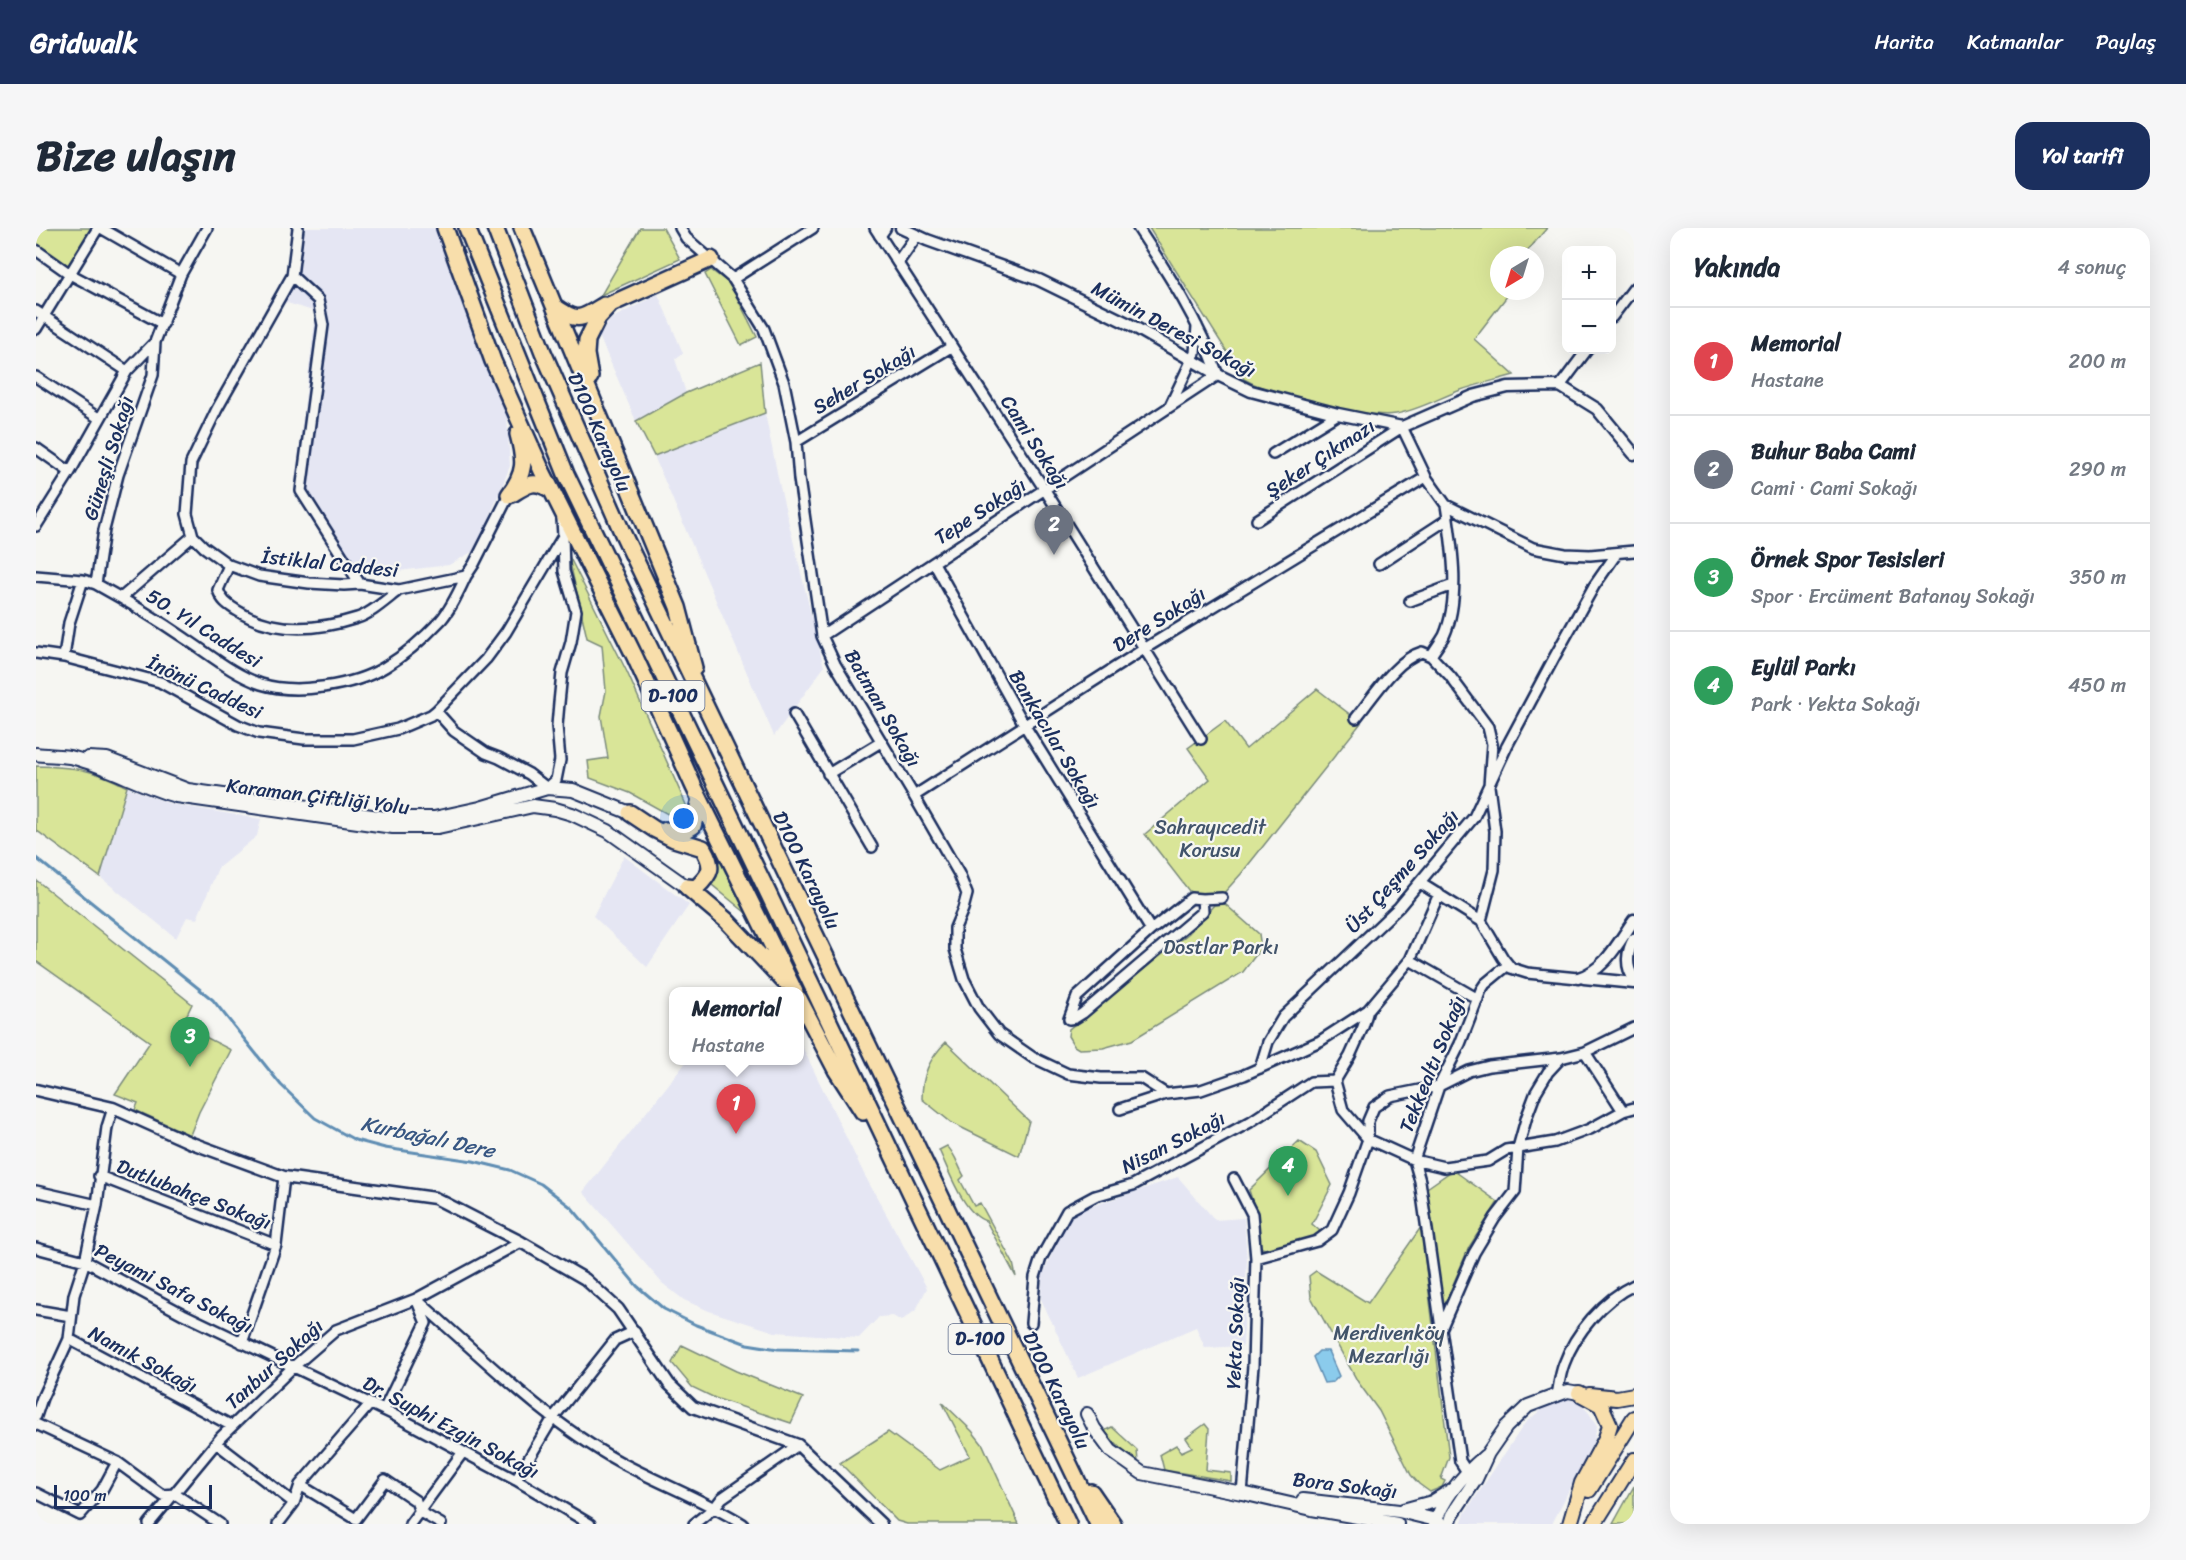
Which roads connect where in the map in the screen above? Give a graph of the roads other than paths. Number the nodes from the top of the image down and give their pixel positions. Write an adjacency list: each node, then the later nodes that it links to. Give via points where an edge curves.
1 (100, 228): 17 (street); 18 (street)
2 (207, 228): 18 (street)
3 (298, 228): 19 (street)
4 (445, 228): 38 (highway)
5 (467, 228): 132 (highway, D-100, via 566,474)
6 (495, 228): 82 (highway, D100 Karayolu / D-100, via 570,417)
7 (522, 228): 23 (highway)
8 (680, 228): 15 (street, Batman Sokağı)
9 (813, 228): 20 (street)
10 (901, 228): 13 (street, Mümin Deresi Sokağı)
11 (1138, 228): 27 (street)
12 (880, 230): 16 (street, Cami Sokağı)
13 (917, 235): 16 (street); 33 (street, Mümin Deresi Sokağı, via 1039,280)
14 (36, 250): 17 (street)
15 (708, 256): 20 (street, Batman Sokağı); 22 (highway)
16 (898, 262): 30 (street, Cami Sokağı)
17 (70, 274): 25 (street); 26 (street)
18 (181, 274): 26 (street)
19 (292, 276): 61 (street, via 217,409 191,464 187,514); 72 (street, via 318,300 323,325 301,491)
20 (733, 279): 44 (street, Batman Sokağı, via 764,329 784,383)
21 (1634, 288): 24 (street)
22 (619, 298): 23 (highway, via 582,318 569,316); 39 (highway, via 598,318 587,340)
23 (554, 306): 39 (highway)
24 (1616, 311)
25 (40, 313): 28 (street); 34 (street)
26 (163, 324): 29 (street)
27 (1197, 324): 31 (street); 33 (street)
28 (36, 329)
29 (156, 342): 34 (street); 71 (street, Güneşli Sokağı, via 153,375 118,475 104,530)
30 (951, 347): 44 (street, Seher Sokağı); 53 (street, Cami Sokağı)
31 (1209, 350): 33 (street, via 1201,349); 35 (street)
32 (1584, 354): 37 (street)
33 (1193, 356): 35 (street, Mümin Deresi Sokağı); 40 (street)
34 (127, 371): 42 (street)
35 (1218, 375): 40 (street, Tepe Sokağı); 41 (street, Mümin Deresi Sokağı, via 1251,391)
36 (36, 377): 42 (street)
37 (1560, 386): 43 (street, via 1508,387 1473,396); 48 (street, via 1597,410)
38 (507, 392): 46 (highway); 49 (highway)
39 (593, 400): 82 (highway, via 678,606)
40 (1169, 407): 53 (street, Tepe Sokağı)
41 (1338, 414): 43 (street, Mümin Deresi Sokağı); 47 (street)
42 (100, 418): 50 (street)
43 (1402, 427): 51 (street); 59 (street, Şeker Çıkmazı)
44 (796, 442): 77 (street, Batman Sokağı)
45 (36, 448): 50 (street)
46 (523, 454): 49 (highway, via 529,454); 54 (highway, via 523,472)
47 (1273, 454)
48 (1634, 454)
49 (542, 471): 52 (highway)
50 (70, 472): 57 (street)
51 (1426, 477): 55 (street); 78 (street, Dere Sokağı)
52 (551, 490): 54 (highway, via 540,483 530,484); 56 (highway)
53 (1045, 490): 65 (street, Tepe Sokağı); 78 (street, Cami Sokağı)
54 (509, 495): 69 (street)
55 (1446, 505): 58 (street); 64 (street, via 1533,548 1565,554)
56 (562, 510): 62 (street); 95 (highway)
57 (39, 513): 60 (street)
58 (1448, 519): 66 (street); 73 (street)
59 (1257, 520)
60 (36, 526)
61 (193, 536): 67 (street, İstiklal Caddesi); 75 (street)
62 (563, 536): 83 (street, İnönü Caddesi, via 506,632); 93 (street, via 564,571 576,611 562,673 557,726 560,760 556,780)
63 (1634, 550): 64 (street)
64 (1617, 553): 92 (street, Üst Çeşme Sokağı, via 1555,656)
65 (934, 563): 77 (street, Tepe Sokağı); 86 (street, Bankacılar Sokağı)
66 (1379, 564)
67 (229, 565): 72 (street, İstiklal Caddesi, via 259,576 309,583); 74 (street, via 218,590 221,600 248,618 283,628 307,628 359,618)
68 (36, 576): 70 (street, 50. Yıl Caddesi)
69 (466, 576): 74 (street, İstiklal Caddesi); 75 (street, 50. Yıl Caddesi, via 442,618 385,668 331,686 295,689 261,684 234,671)
70 (83, 580): 71 (street, 50. Yıl Caddesi); 81 (street, via 69,623)
71 (96, 584): 75 (street, 50. Yıl Caddesi)
72 (360, 584): 74 (street, İstiklal Caddesi)
73 (1453, 585): 76 (street); 80 (street, via 1444,636)
74 (399, 590)
75 (121, 598)
76 (1410, 601)
77 (822, 636): 88 (street, Batman Sokağı)
78 (1144, 649): 86 (street, Dere Sokağı); 87 (street, Cami Sokağı)
79 (36, 654): 81 (street, İnönü Caddesi)
80 (1431, 656): 85 (street, via 1422,652 1399,665); 92 (street, via 1488,727 1492,744)
81 (64, 657): 83 (street, İnönü Caddesi, via 160,682 259,733 303,739 353,739 399,729)
82 (705, 705): 170 (highway, D100 Karayolu / D-100)
83 (436, 711): 93 (street, via 462,737)
84 (794, 714): 91 (street)
85 (1356, 718)
86 (1025, 726): 94 (street, Dere Sokağı); 105 (street, Bankacılar Sokağı)
87 (1202, 739)
88 (881, 742): 91 (street); 94 (street, Batman Sokağı)
89 (36, 754): 90 (main road, Karaman Çiftliği Yolu)
90 (72, 757): 93 (main road, via 107,759 188,790 386,818 434,818); 99 (main road, Karaman Çiftliği Yolu, via 176,796 393,827 438,827 533,806 555,809 608,831)
91 (828, 774): 97 (street)
92 (1489, 786): 98 (street, Üst Çeşme Sokağı, via 1474,818); 104 (street, via 1495,831 1494,870)
93 (548, 788): 96 (main road, via 573,790)
94 (914, 796): 125 (street, Batman Sokağı, via 967,894 955,928 955,950 979,1008 999,1034 1032,1057 1068,1074 1141,1078)
95 (700, 799): 96 (highway, via 693,826 680,834); 114 (highway)
96 (630, 813): 99 (highway, via 664,834 703,848 711,860 711,869 696,888)
97 (872, 847)
98 (1420, 883): 100 (street); 121 (street, Üst Çeşme Sokağı, via 1283,1017 1268,1042)
99 (687, 887): 113 (highway, via 738,932)
100 (1439, 894): 104 (street); 109 (street)
101 (1222, 898): 102 (street)
102 (1202, 899): 105 (street, via 1191,898); 106 (street, via 1203,911)
103 (1634, 920): 107 (street)
104 (1481, 921): 110 (street)
105 (1153, 928): 106 (street, Bankacılar Sokağı); 106 (street, via 1077,997 1069,1019 1083,1013)
106 (1167, 941)
107 (1617, 943): 111 (street, via 1600,967); 112 (street, via 1610,959 1611,968 1619,978)
108 (1632, 943): 112 (street, via 1628,968)
109 (1410, 960): 115 (street); 117 (street)
110 (1508, 965): 111 (street, via 1523,973); 115 (street, Tekkealtı Sokağı, via 1485,984)
111 (1578, 978): 112 (street)
112 (1632, 981)
113 (789, 987)
114 (792, 987)
115 (1478, 999): 123 (street, Tekkealtı Sokağı)
116 (804, 1009): 132 (highway, via 836,1070)
117 (1368, 1010): 121 (street, via 1320,1041); 122 (street, via 1350,1056)
118 (1634, 1028): 119 (street)
119 (1586, 1052): 120 (street); 129 (street)
120 (1561, 1058): 123 (street, via 1489,1066); 131 (street, via 1536,1092)
121 (1260, 1068): 125 (street, via 1201,1090)
122 (1335, 1081): 130 (street, via 1343,1110); 148 (street, Nisan Sokağı, via 1311,1082 1250,1122 1133,1185 1095,1196 1067,1211 1041,1258)
123 (1438, 1086): 130 (street, via 1390,1096 1374,1107 1368,1121); 133 (street, Tekkealtı Sokağı)
124 (36, 1090): 126 (street)
125 (1166, 1094): 128 (street)
126 (113, 1108): 134 (street, via 106,1127); 135 (street, via 189,1142)
127 (1634, 1108): 129 (street)
128 (1120, 1109)
129 (1623, 1111): 131 (street, via 1555,1142)
130 (1368, 1139): 133 (street); 142 (street, via 1332,1230 1317,1242)
131 (1518, 1148): 133 (street, via 1488,1161 1444,1167); 149 (street, via 1515,1191 1474,1253)
132 (893, 1157): 187 (highway, D-100)
133 (1414, 1160): 149 (street, Tekkealtı Sokağı)
134 (99, 1176): 138 (street); 140 (street, Dutlubahçe Sokağı)
135 (284, 1177): 139 (street, via 435,1198); 140 (street)
136 (1234, 1179): 142 (street, Yekta Sokağı, via 1252,1214)
137 (36, 1191): 138 (street)
138 (97, 1205): 143 (street)
139 (521, 1242): 145 (street, Tanbur Sokağı); 150 (street, via 585,1279)
140 (276, 1245): 152 (street)
141 (36, 1248): 143 (street, Peyami Safa Sokağı)
142 (1256, 1258): 180 (street, Yekta Sokağı, via 1253,1366)
143 (85, 1261): 147 (street); 152 (street, Peyami Safa Sokağı)
144 (1634, 1285): 157 (street, via 1606,1305 1576,1340 1564,1364)
145 (416, 1299): 153 (street, Tanbur Sokağı, via 336,1330); 159 (street, via 426,1323); 162 (street)
146 (36, 1310): 147 (street)
147 (71, 1316): 151 (street)
148 (1030, 1323)
149 (1441, 1329): 173 (street, Tekkealtı Sokağı)
150 (635, 1331): 162 (street, via 615,1340); 167 (street, via 669,1384 693,1407)
151 (69, 1340): 156 (street); 165 (street, Namık Sokağı)
152 (242, 1343): 153 (street, Peyami Safa Sokağı)
153 (292, 1368): 158 (street, Dr. Suphi Ezgin Sokağı); 165 (street, Tanbur Sokağı)
154 (1580, 1393): 155 (main road, via 1617,1398); 157 (main road, via 1568,1391); 201 (main road, via 1601,1405 1610,1425 1582,1483)
155 (1634, 1395)
156 (39, 1396): 161 (street)
157 (1557, 1396): 169 (main road, via 1528,1406 1506,1427)
158 (370, 1404): 159 (street, Dr. Suphi Ezgin Sokağı); 176 (street)
159 (384, 1410): 168 (street, Dr. Suphi Ezgin Sokağı)
160 (1087, 1414): 180 (main road, Bora Sokağı, via 1111,1451 1142,1473)
161 (36, 1416)
162 (554, 1418): 175 (street); 183 (street, via 620,1462)
163 (1634, 1418): 201 (main road, via 1594,1479)
164 (36, 1424): 172 (street)
165 (232, 1426): 166 (street, Tanbur Sokağı)
166 (216, 1443): 181 (street, Tanbur Sokağı); 182 (street)
167 (798, 1445): 183 (street, via 722,1498); 197 (street)
168 (463, 1452): 175 (street, Dr. Suphi Ezgin Sokağı); 184 (street)
169 (1488, 1454): 173 (main road); 200 (main road)
170 (1065, 1455): 198 (highway, D100 Karayolu / D-100); 199 (highway)
171 (1634, 1460): 177 (main road)
172 (117, 1462): 179 (street, via 102,1490 80,1515); 181 (street, via 162,1495)
173 (1463, 1466): 178 (main road)
174 (1634, 1467): 177 (main road)
175 (516, 1480): 194 (street, Dr. Suphi Ezgin Sokağı)
176 (300, 1485): 182 (street); 184 (street, via 356,1519 384,1480 416,1501)
177 (1618, 1485): 202 (main road)
178 (1454, 1488): 185 (main road); 188 (main road)
179 (36, 1493)
180 (1242, 1493): 185 (main road, Bora Sokağı); 186 (main road, Bora Sokağı)
181 (175, 1494): 189 (street, Tanbur Sokağı); 190 (street)
182 (294, 1503): 191 (street)
183 (715, 1507): 195 (street); 196 (street)
184 (420, 1512): 192 (street); 193 (street)
185 (1398, 1518): 186 (main road, Bora Sokağı); 188 (main road, Bora Sokağı)
186 (1378, 1522)
187 (1068, 1523)
188 (1437, 1523)
189 (149, 1524)
190 (220, 1524)
191 (278, 1524)
192 (410, 1524)
193 (441, 1524)
194 (590, 1524)
195 (694, 1524)
196 (743, 1524)
197 (881, 1524)
198 (1098, 1524)
199 (1113, 1524)
200 (1449, 1524)
201 (1571, 1524)
202 (1594, 1524)

